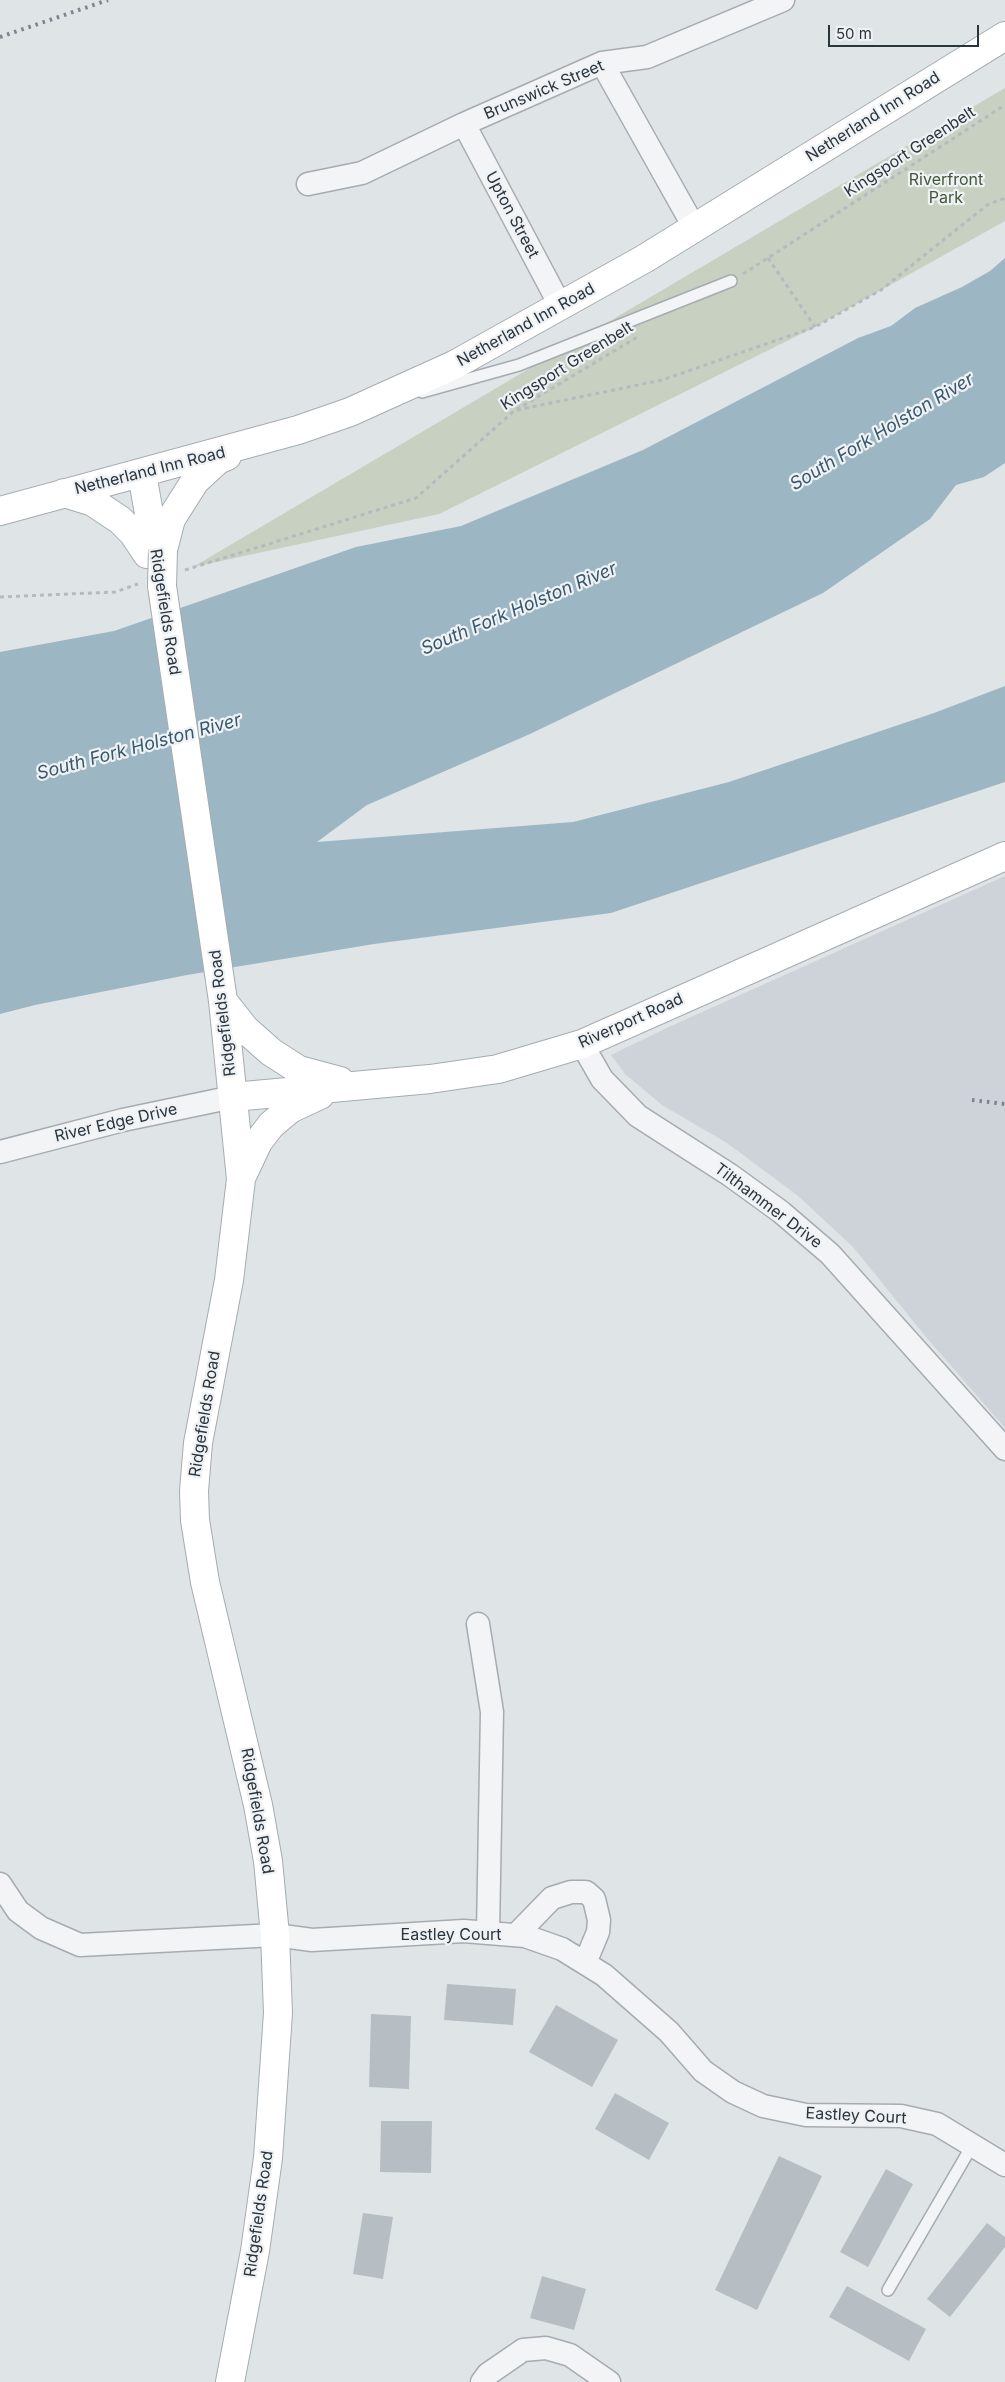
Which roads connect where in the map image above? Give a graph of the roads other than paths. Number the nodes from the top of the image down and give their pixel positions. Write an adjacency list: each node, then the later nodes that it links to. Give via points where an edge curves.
1 (783, 0): 3 (street, Brunswick Street, via 647,57)
2 (1005, 36): 6 (main road, Netherland Inn Road)
3 (602, 62): 4 (street, Brunswick Street); 6 (street)
4 (464, 124): 5 (street, Brunswick Street, via 362,173); 8 (street, Upton Street)
5 (308, 184)
6 (694, 227): 8 (main road, Netherland Inn Road)
7 (731, 281): 9 (lane, via 519,365)
8 (561, 307): 9 (main road, Netherland Inn Road, via 454,366)
9 (350, 412): 10 (main road, Netherland Inn Road)
10 (245, 446): 11 (main road, Netherland Inn Road); 14 (main road, via 218,460 194,482 171,519)
11 (142, 474): 12 (main road, Netherland Inn Road); 14 (main road, Ridgefields Road)
12 (64, 493): 13 (main road, Netherland Inn Road); 14 (main road, via 92,502 120,520)
13 (0, 511)
14 (157, 567): 16 (main road, Ridgefields Road)
15 (1005, 856): 17 (main road, Riverport Road)
16 (223, 1001): 18 (main road, via 245,1029 299,1070); 19 (main road, Ridgefields Road)
17 (582, 1044): 18 (main road, Riverport Road, via 498,1069); 22 (street, Tilthammer Drive, via 602,1079 638,1116 738,1180 830,1254)
18 (361, 1085): 19 (main road, Riverport Road); 21 (main road, via 320,1095 290,1109 271,1125 258,1142)
19 (233, 1097): 20 (street, River Edge Drive, via 123,1120); 21 (main road, Ridgefields Road)
20 (0, 1152)
21 (241, 1178): 26 (main road, Ridgefields Road, via 229,1280 198,1443 194,1511 205,1582 258,1805 268,1861)
22 (1005, 1449)
23 (478, 1624): 25 (street, via 492,1712)
24 (0, 1884): 26 (street, Eastley Court, via 18,1911 40,1928 80,1944)
25 (488, 1932): 26 (street, Eastley Court, via 312,1940); 27 (street, Eastley Court)
26 (275, 1935): 32 (main road, Ridgefields Road, via 278,2013 268,2158 255,2251)
27 (516, 1935): 28 (street, Eastley Court, via 562,1949); 28 (street, via 552,1898 571,1892 586,1892 594,1899 599,1920 598,1932)
28 (584, 1963): 29 (street, Eastley Court, via 634,1999 703,2070 740,2096 763,2106 806,2116 901,2116 937,2124)
29 (973, 2144): 30 (street, Eastley Court); 31 (lane)
30 (1005, 2165)
31 (888, 2290)
32 (230, 2382)
33 (482, 2382): 34 (street, via 488,2374 523,2350 546,2348 570,2355)
34 (609, 2382)

